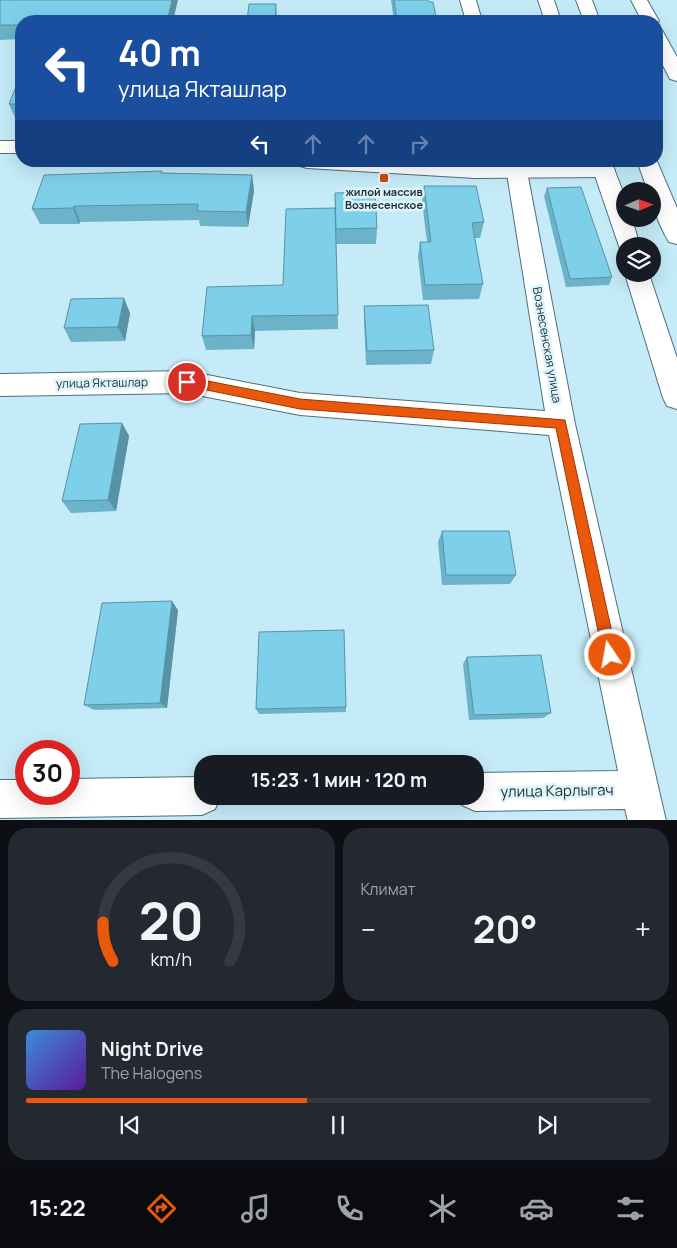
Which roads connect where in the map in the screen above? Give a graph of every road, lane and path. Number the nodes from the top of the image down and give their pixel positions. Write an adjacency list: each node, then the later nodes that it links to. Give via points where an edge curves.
1 (468, 0): 5 (street)
2 (546, 0): 6 (street)
3 (584, 0): 7 (street)
4 (639, 0): 8 (street)
5 (472, 15)
6 (551, 15)
7 (590, 15)
8 (647, 15)
9 (663, 48): 10 (street)
10 (677, 75)
11 (0, 147): 12 (street)
12 (15, 147)
13 (408, 167): 14 (street, via 475,171)
14 (509, 167)
15 (517, 167): 23 (street, Вознесенская улица)
16 (602, 167): 19 (street)
17 (649, 167): 18 (street)
18 (677, 236)
19 (626, 237)
20 (640, 282): 22 (street)
21 (0, 385): 23 (street, улица Якташлар, via 187,382 300,404)
22 (677, 398)
23 (561, 424): 27 (street, Вознесенская улица)
24 (484, 793): 27 (street, улица Карлыгач)
25 (194, 796): 26 (street)
26 (0, 799)
27 (643, 805)

